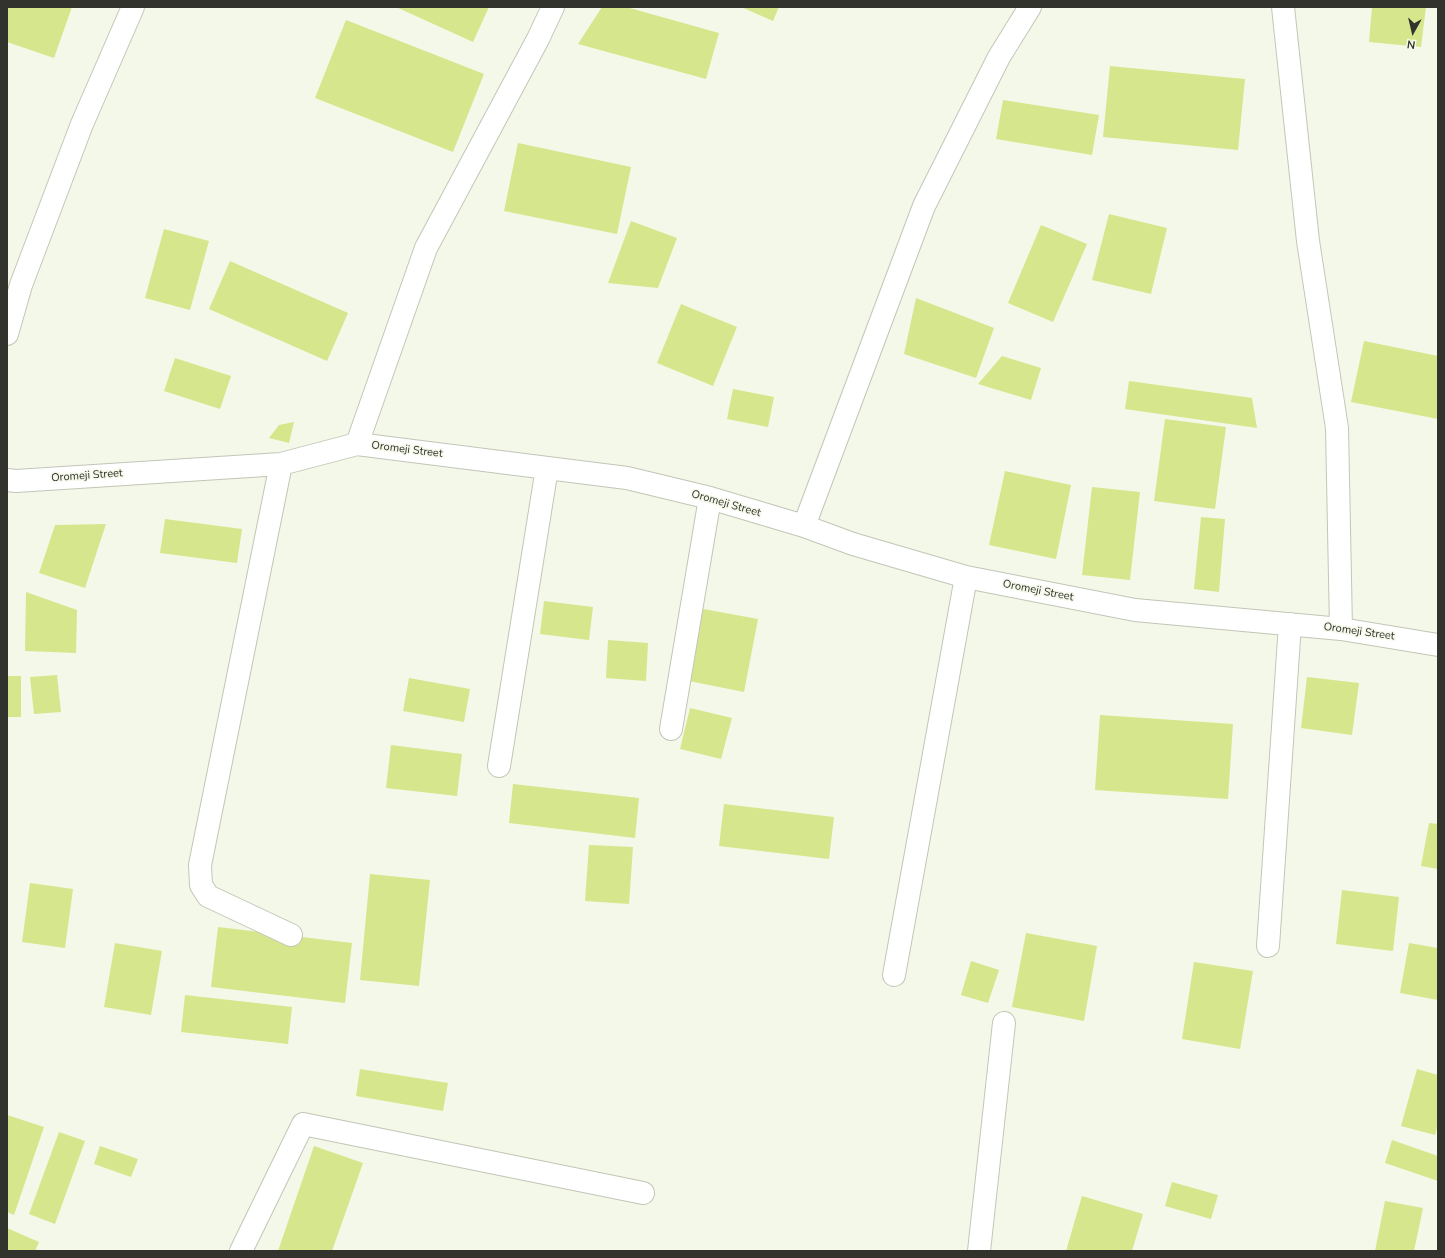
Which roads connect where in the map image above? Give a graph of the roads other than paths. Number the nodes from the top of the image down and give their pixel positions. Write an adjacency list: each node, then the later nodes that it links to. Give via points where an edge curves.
1 (133, 7): 5 (street, via 82,124 21,285)
2 (553, 7): 6 (street, via 426,248)
3 (1030, 7): 11 (street, via 999,57 924,206)
4 (1283, 7): 14 (street, via 1308,240 1337,428)
5 (7, 334)
6 (357, 444): 7 (street, Oromeji Street); 8 (street, Oromeji Street)
7 (281, 464): 9 (street, Oromeji Street); 18 (street, via 200,865 201,884 208,896)
8 (547, 468): 10 (street, Oromeji Street, via 627,478); 17 (street)
9 (7, 480)
10 (710, 498): 11 (street, Oromeji Street); 16 (street)
11 (804, 526): 12 (street, Oromeji Street, via 853,544)
12 (966, 577): 13 (street, Oromeji Street, via 1135,610); 20 (street)
13 (1290, 624): 14 (street, Oromeji Street); 19 (street)
14 (1341, 629): 15 (street, Oromeji Street)
15 (1438, 645)
16 (671, 729)
17 (499, 766)
18 (291, 935)
19 (1268, 946)
20 (894, 975)
21 (1004, 1023): 24 (street)
22 (643, 1193): 23 (street, via 303,1124)
23 (241, 1251)
24 (979, 1251)

